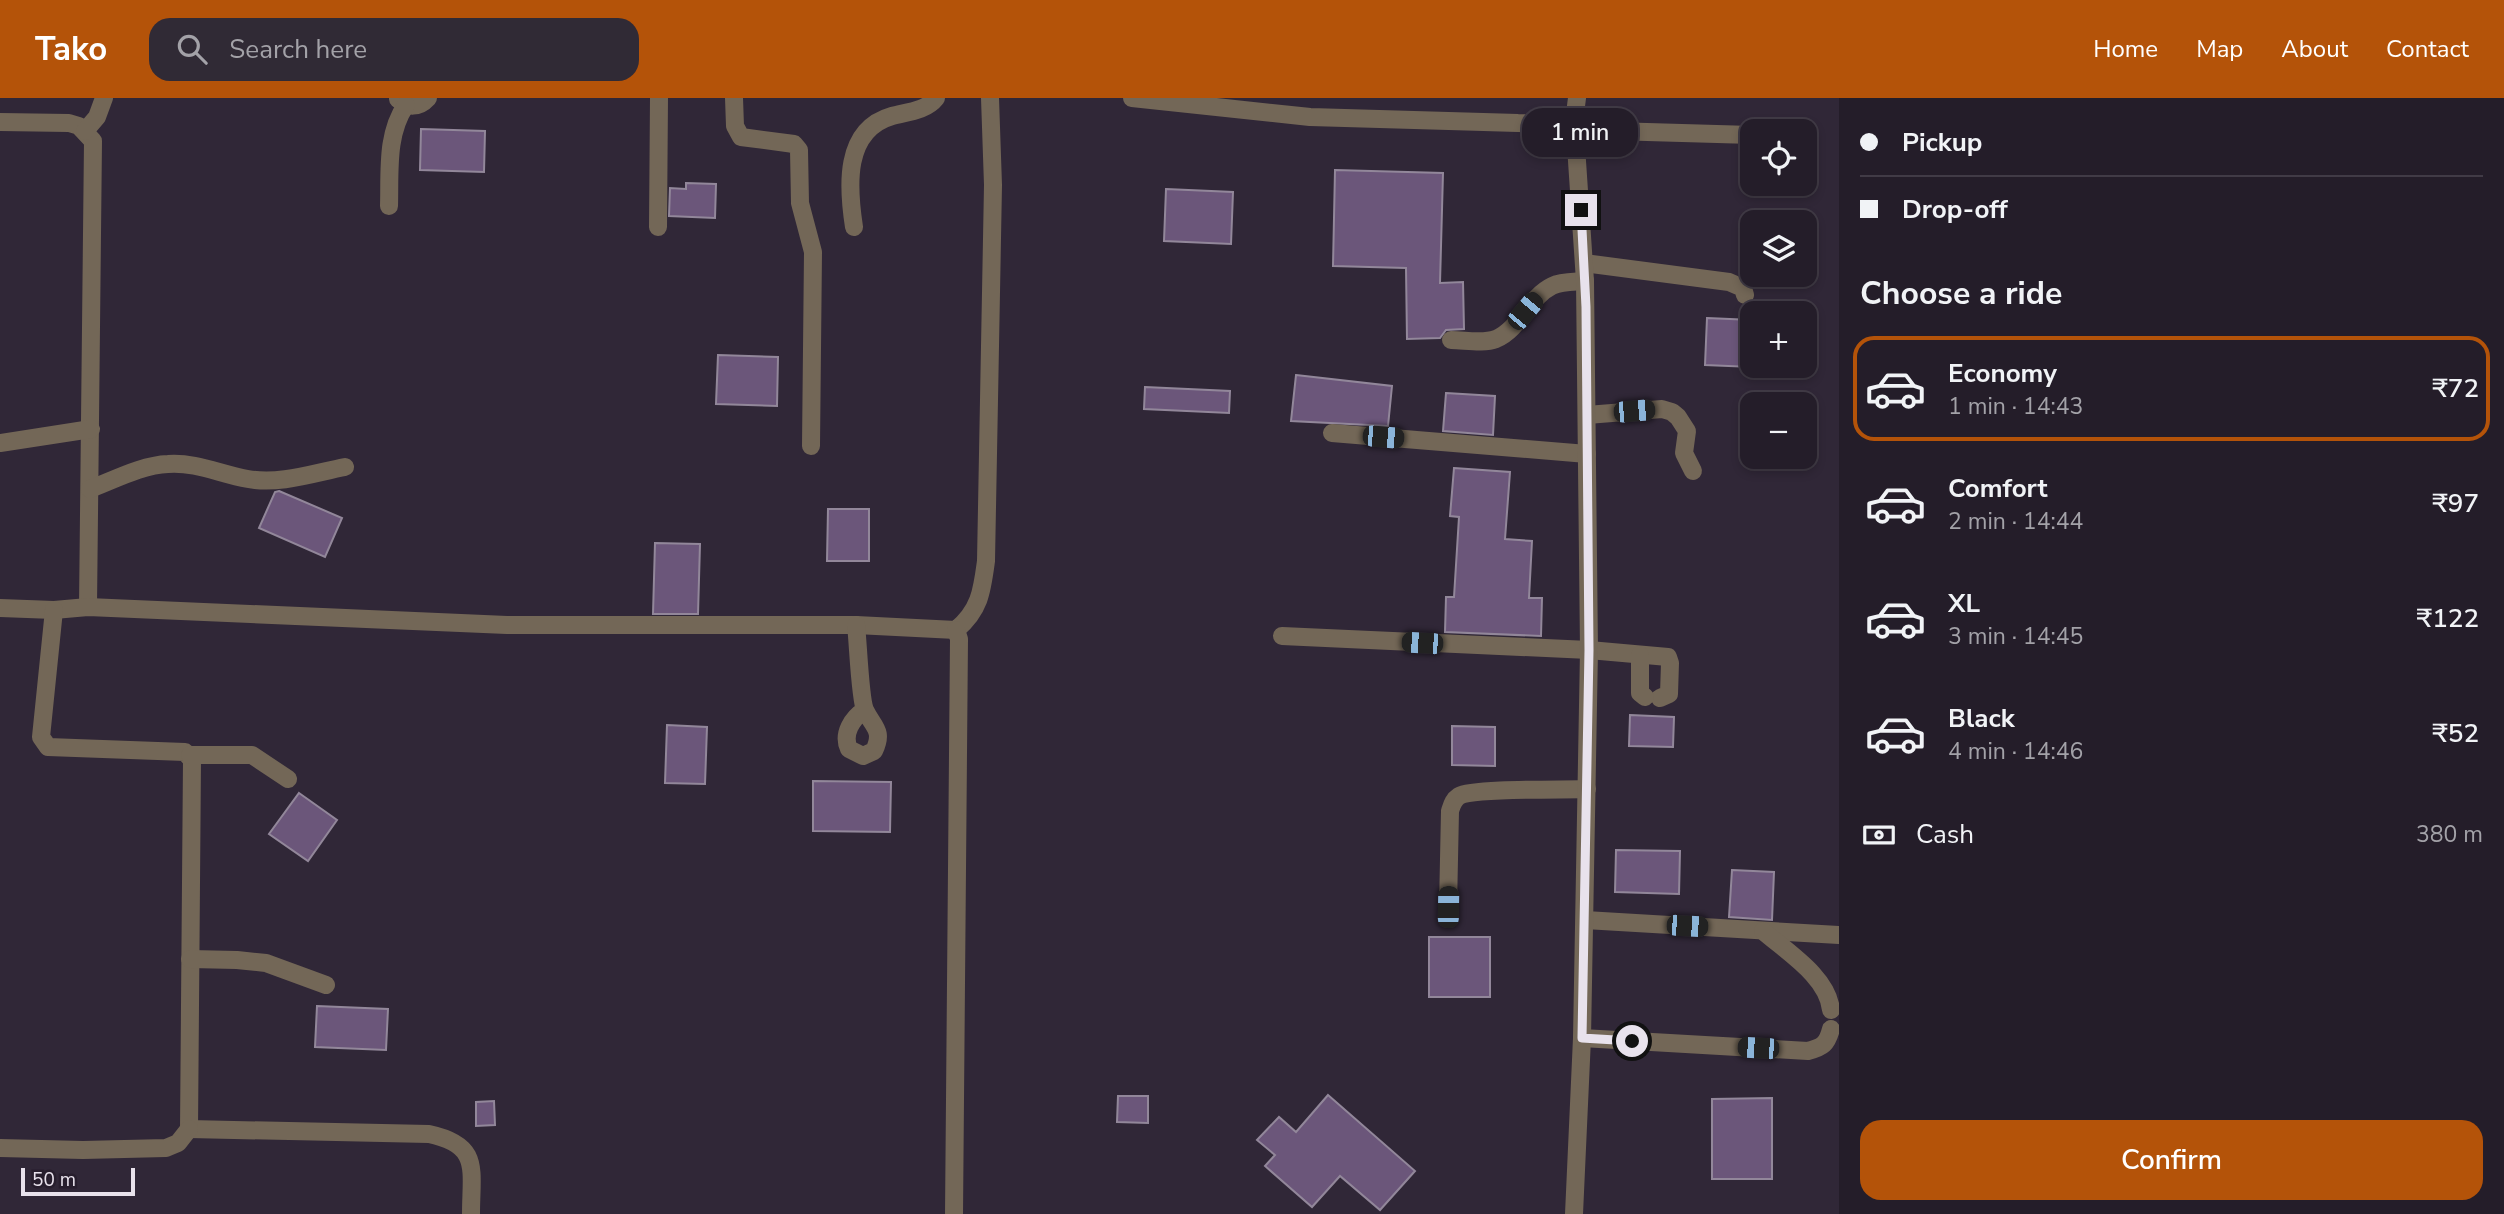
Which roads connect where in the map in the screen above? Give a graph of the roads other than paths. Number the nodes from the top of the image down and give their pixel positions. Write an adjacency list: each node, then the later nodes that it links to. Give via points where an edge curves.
1 (104, 98): 12 (street)
2 (428, 98): 9 (street, via 418,106)
3 (659, 98): 15 (street)
4 (734, 98): 24 (street, via 735,126 741,137 794,144 799,150 800,203 813,253)
5 (936, 98): 16 (street, via 921,109 877,122 856,148 848,186)
6 (990, 98): 33 (street, via 993,211 986,561 977,604)
7 (1132, 98): 11 (street, via 1377,120)
8 (1577, 98): 11 (street)
9 (402, 102): 14 (street, via 392,136)
10 (0, 122): 12 (street, via 69,123)
11 (1575, 123): 13 (street); 17 (street)
12 (85, 131): 21 (street, via 94,149)
13 (1740, 134)
14 (389, 206)
15 (658, 227)
16 (854, 227)
17 (1585, 272): 18 (street, via 1729,282 1743,288); 19 (street, via 1539,295 1499,337); 20 (street)
18 (1745, 295)
19 (1451, 340)
20 (1587, 415): 25 (street); 27 (street, via 1672,412 1687,432 1684,453)
21 (91, 429): 23 (street); 28 (street)
22 (1332, 433): 25 (street)
23 (0, 443)
24 (811, 446)
25 (1587, 454): 35 (street)
26 (345, 467): 28 (street, via 259,481 198,465 167,464)
27 (1693, 471)
28 (90, 489): 29 (street)
29 (88, 607): 31 (street); 32 (street, via 507,625)
30 (0, 608): 31 (street)
31 (54, 610): 38 (street, via 41,737 45,745)
32 (856, 625): 33 (street); 37 (street)
33 (956, 630): 53 (street)
34 (1282, 636): 35 (street)
35 (1589, 650): 36 (street); 40 (street)
36 (1640, 655): 36 (street, via 1640,693 1652,698 1669,694 1669,658)
37 (865, 710)
38 (190, 755): 39 (street, via 252,755); 45 (street)
39 (288, 779)
40 (1587, 789): 41 (street, via 1479,793 1455,800 1450,817); 42 (street)
41 (1448, 907)
42 (1585, 920): 43 (street); 49 (street)
43 (1763, 931): 44 (street); 47 (street, via 1822,982)
44 (1839, 935)
45 (190, 959): 46 (street, via 266,963); 50 (street)
46 (326, 985)
47 (1830, 1010)
48 (1831, 1029): 49 (street, via 1826,1044 1808,1051)
49 (1582, 1038): 54 (street)
50 (189, 1129): 51 (street, via 178,1143 166,1148); 52 (street, via 446,1138 466,1152 471,1168)
51 (0, 1148)
52 (471, 1214)
53 (954, 1214)
54 (1574, 1214)

